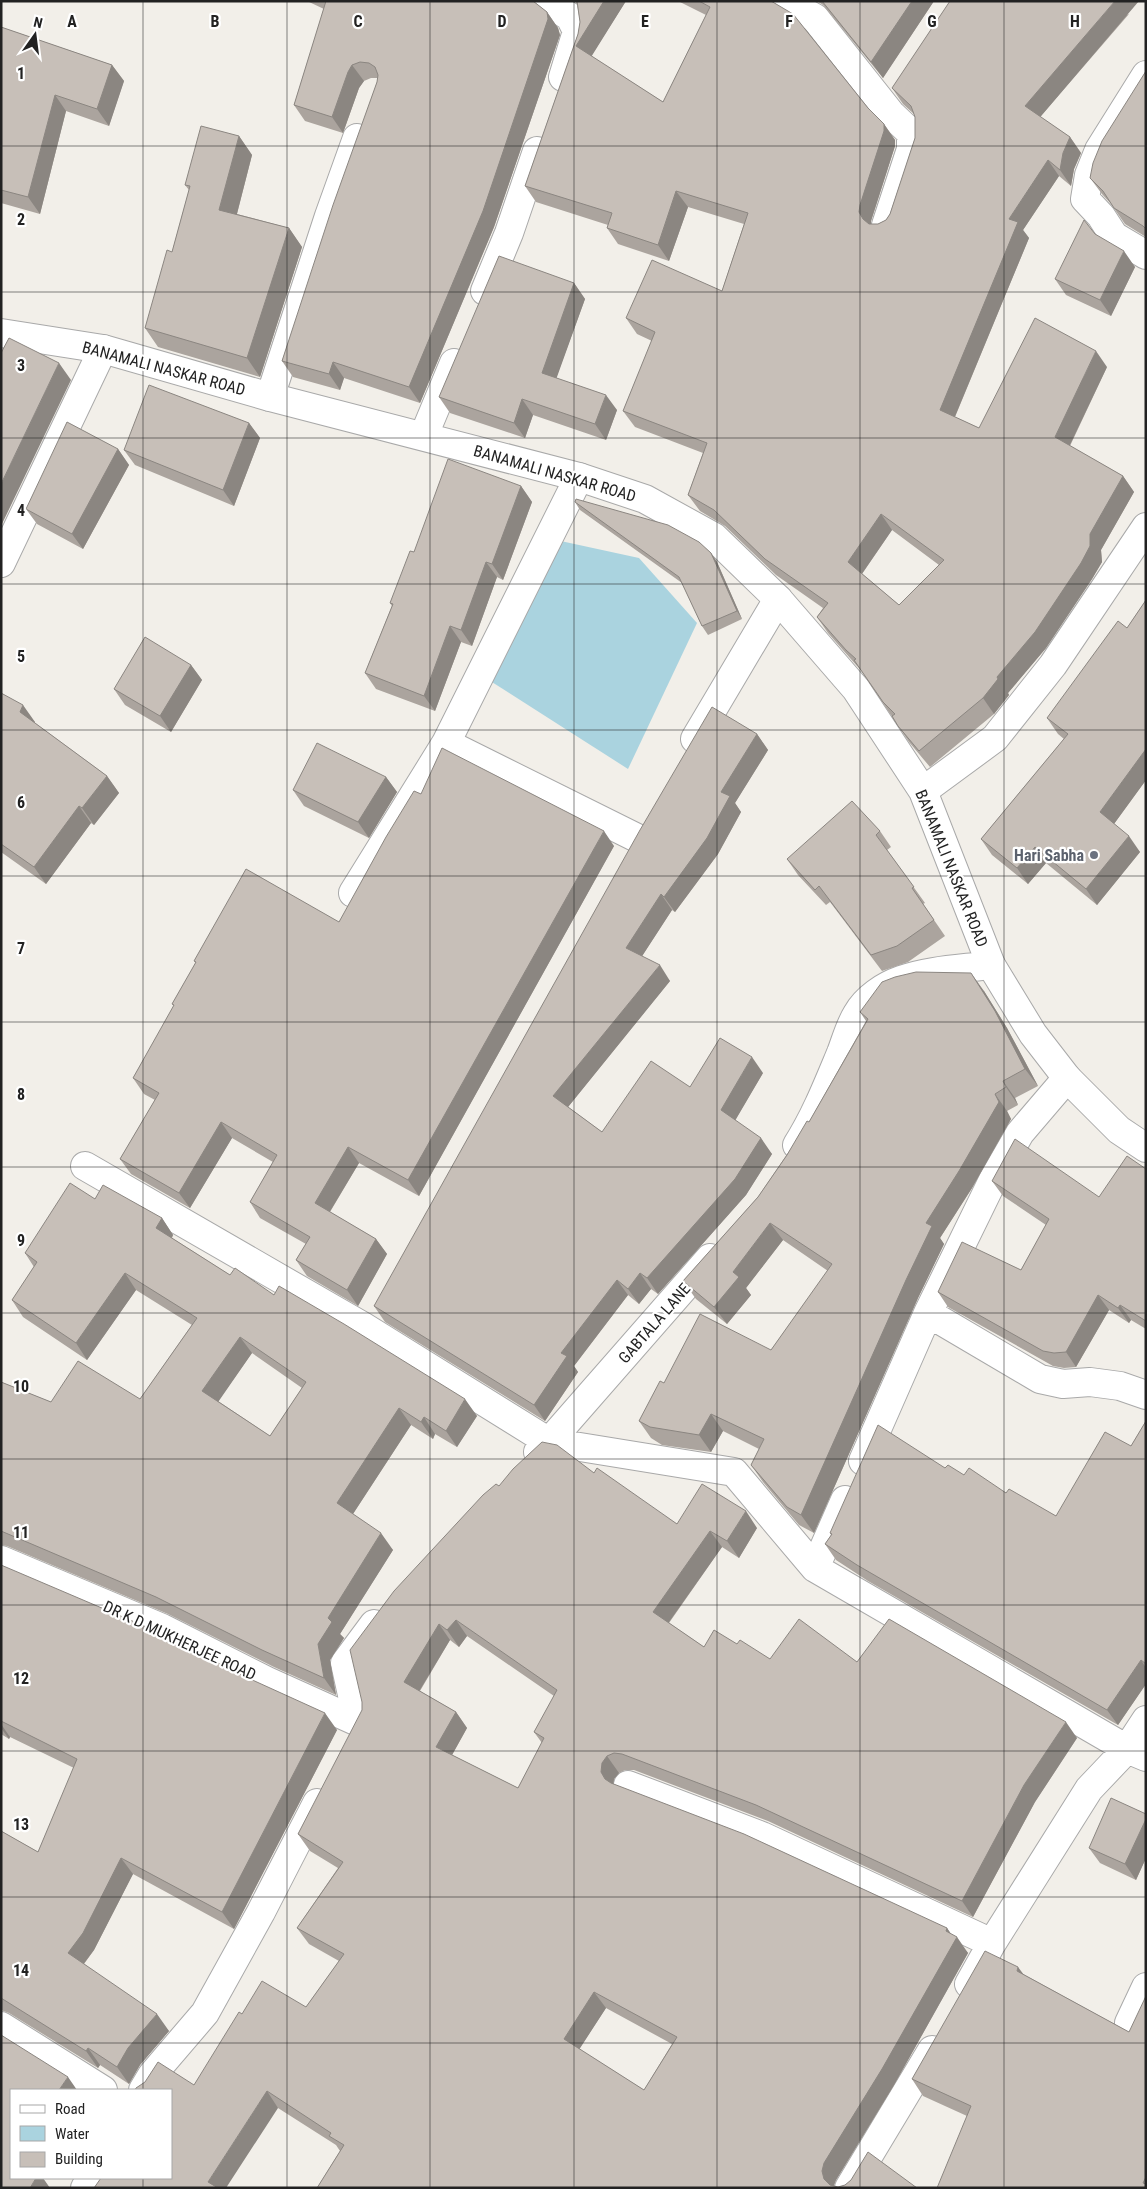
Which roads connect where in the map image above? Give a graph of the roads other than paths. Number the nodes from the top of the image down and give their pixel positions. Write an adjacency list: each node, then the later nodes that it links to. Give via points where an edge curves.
1 (546, 1): 6 (street, via 570,17 577,31)
2 (785, 1): 3 (street)
3 (820, 10): 7 (street)
4 (1146, 75): 11 (street, via 1099,150 1089,175 1086,199 1114,236)
5 (900, 81): 7 (street)
6 (556, 99)
7 (884, 104): 10 (street, via 911,133 911,149)
8 (364, 119): 16 (street, via 328,216)
9 (546, 126): 12 (street, via 509,233)
10 (886, 225)
11 (1146, 255)
12 (474, 316)
13 (1, 333): 15 (street, BANAMALI NASKAR ROAD)
14 (462, 344): 17 (street)
15 (103, 349): 16 (street, BANAMALI NASKAR ROAD); 20 (street)
16 (270, 397): 17 (street, BANAMALI NASKAR ROAD)
17 (424, 435): 18 (street, BANAMALI NASKAR ROAD)
18 (579, 476): 21 (street, BANAMALI NASKAR ROAD, via 645,499 714,537); 22 (street)
19 (1146, 527): 24 (street, via 1052,665 995,738)
20 (1, 563)
21 (778, 599): 23 (street); 24 (street, BANAMALI NASKAR ROAD, via 856,689)
22 (446, 743): 25 (street, via 642,829); 26 (street)
23 (682, 761)
24 (923, 791): 27 (street, BANAMALI NASKAR ROAD)
25 (622, 863)
26 (353, 893)
27 (991, 965): 28 (street, BANAMALI NASKAR ROAD, via 1034,1034); 30 (street, via 902,979 871,997 857,1014 804,1134)
28 (1067, 1078): 29 (street, BANAMALI NASKAR ROAD, via 1119,1130); 33 (street, via 1020,1133 993,1180)
29 (1146, 1148)
30 (784, 1165)
31 (85, 1166): 35 (street, via 369,1318)
32 (726, 1241): 35 (street, GABTALA LANE)
33 (928, 1313): 34 (street, via 1040,1379 1063,1384 1090,1382 1120,1386); 38 (street)
34 (1146, 1395)
35 (549, 1442): 36 (street, GABTALA LANE); 38 (street, via 734,1472)
36 (520, 1468)
37 (1, 1560): 41 (street, DR K D MUKHERJEE ROAD, via 162,1628)
38 (815, 1568): 43 (street)
39 (388, 1604): 41 (street, via 345,1663)
40 (1146, 1720): 43 (street)
41 (358, 1722): 42 (street)
42 (345, 1748)
43 (1136, 1753): 46 (street, via 1089,1789)
44 (327, 1782): 53 (street, via 205,2013)
45 (628, 1785): 46 (street, via 762,1836)
46 (992, 1943): 48 (street)
47 (1146, 1987): 49 (street)
48 (959, 2002)
49 (1130, 2024)
50 (1, 2026): 52 (street)
51 (945, 2026): 54 (street)
52 (101, 2089)
53 (144, 2089)
54 (849, 2188)

